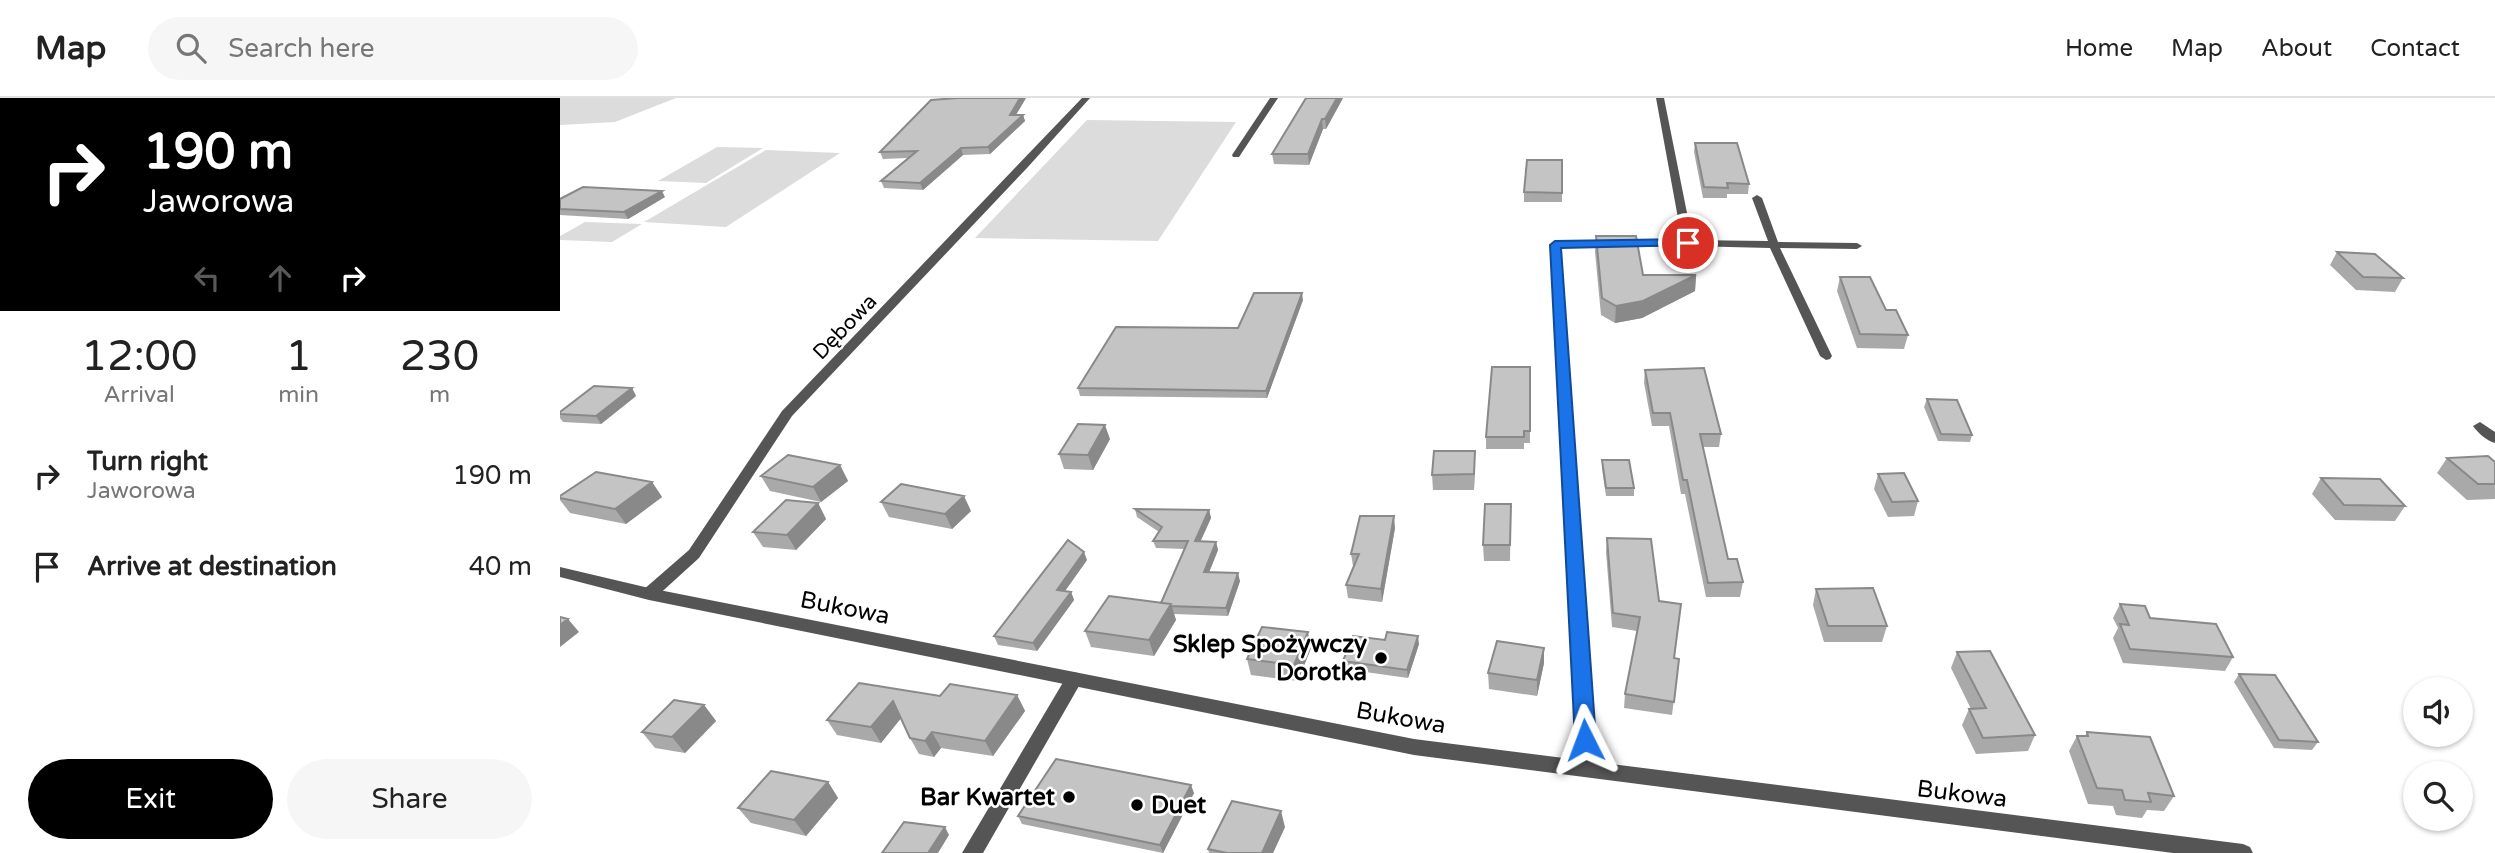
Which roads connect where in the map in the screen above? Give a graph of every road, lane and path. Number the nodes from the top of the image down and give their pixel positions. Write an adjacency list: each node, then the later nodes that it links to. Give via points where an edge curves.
1 (1086, 98): 13 (street, Dębowa, via 787,414 694,554)
2 (1274, 98): 4 (street)
3 (1660, 98): 6 (street)
4 (1236, 155)
5 (1757, 198): 7 (street)
6 (1688, 243): 7 (street); 15 (street, via 1555,245)
7 (1774, 244): 8 (street); 9 (street)
8 (1857, 246)
9 (1826, 356)
10 (2480, 426): 11 (street)
11 (2495, 439)
12 (560, 572): 13 (street, Bukowa)
13 (649, 594): 14 (street, Bukowa)
14 (1074, 679): 15 (street, Bukowa, via 1414,747); 17 (street)
15 (1587, 767): 16 (street, Bukowa)
16 (2168, 849): 18 (street, Bukowa)
17 (972, 853)
18 (2244, 853)

